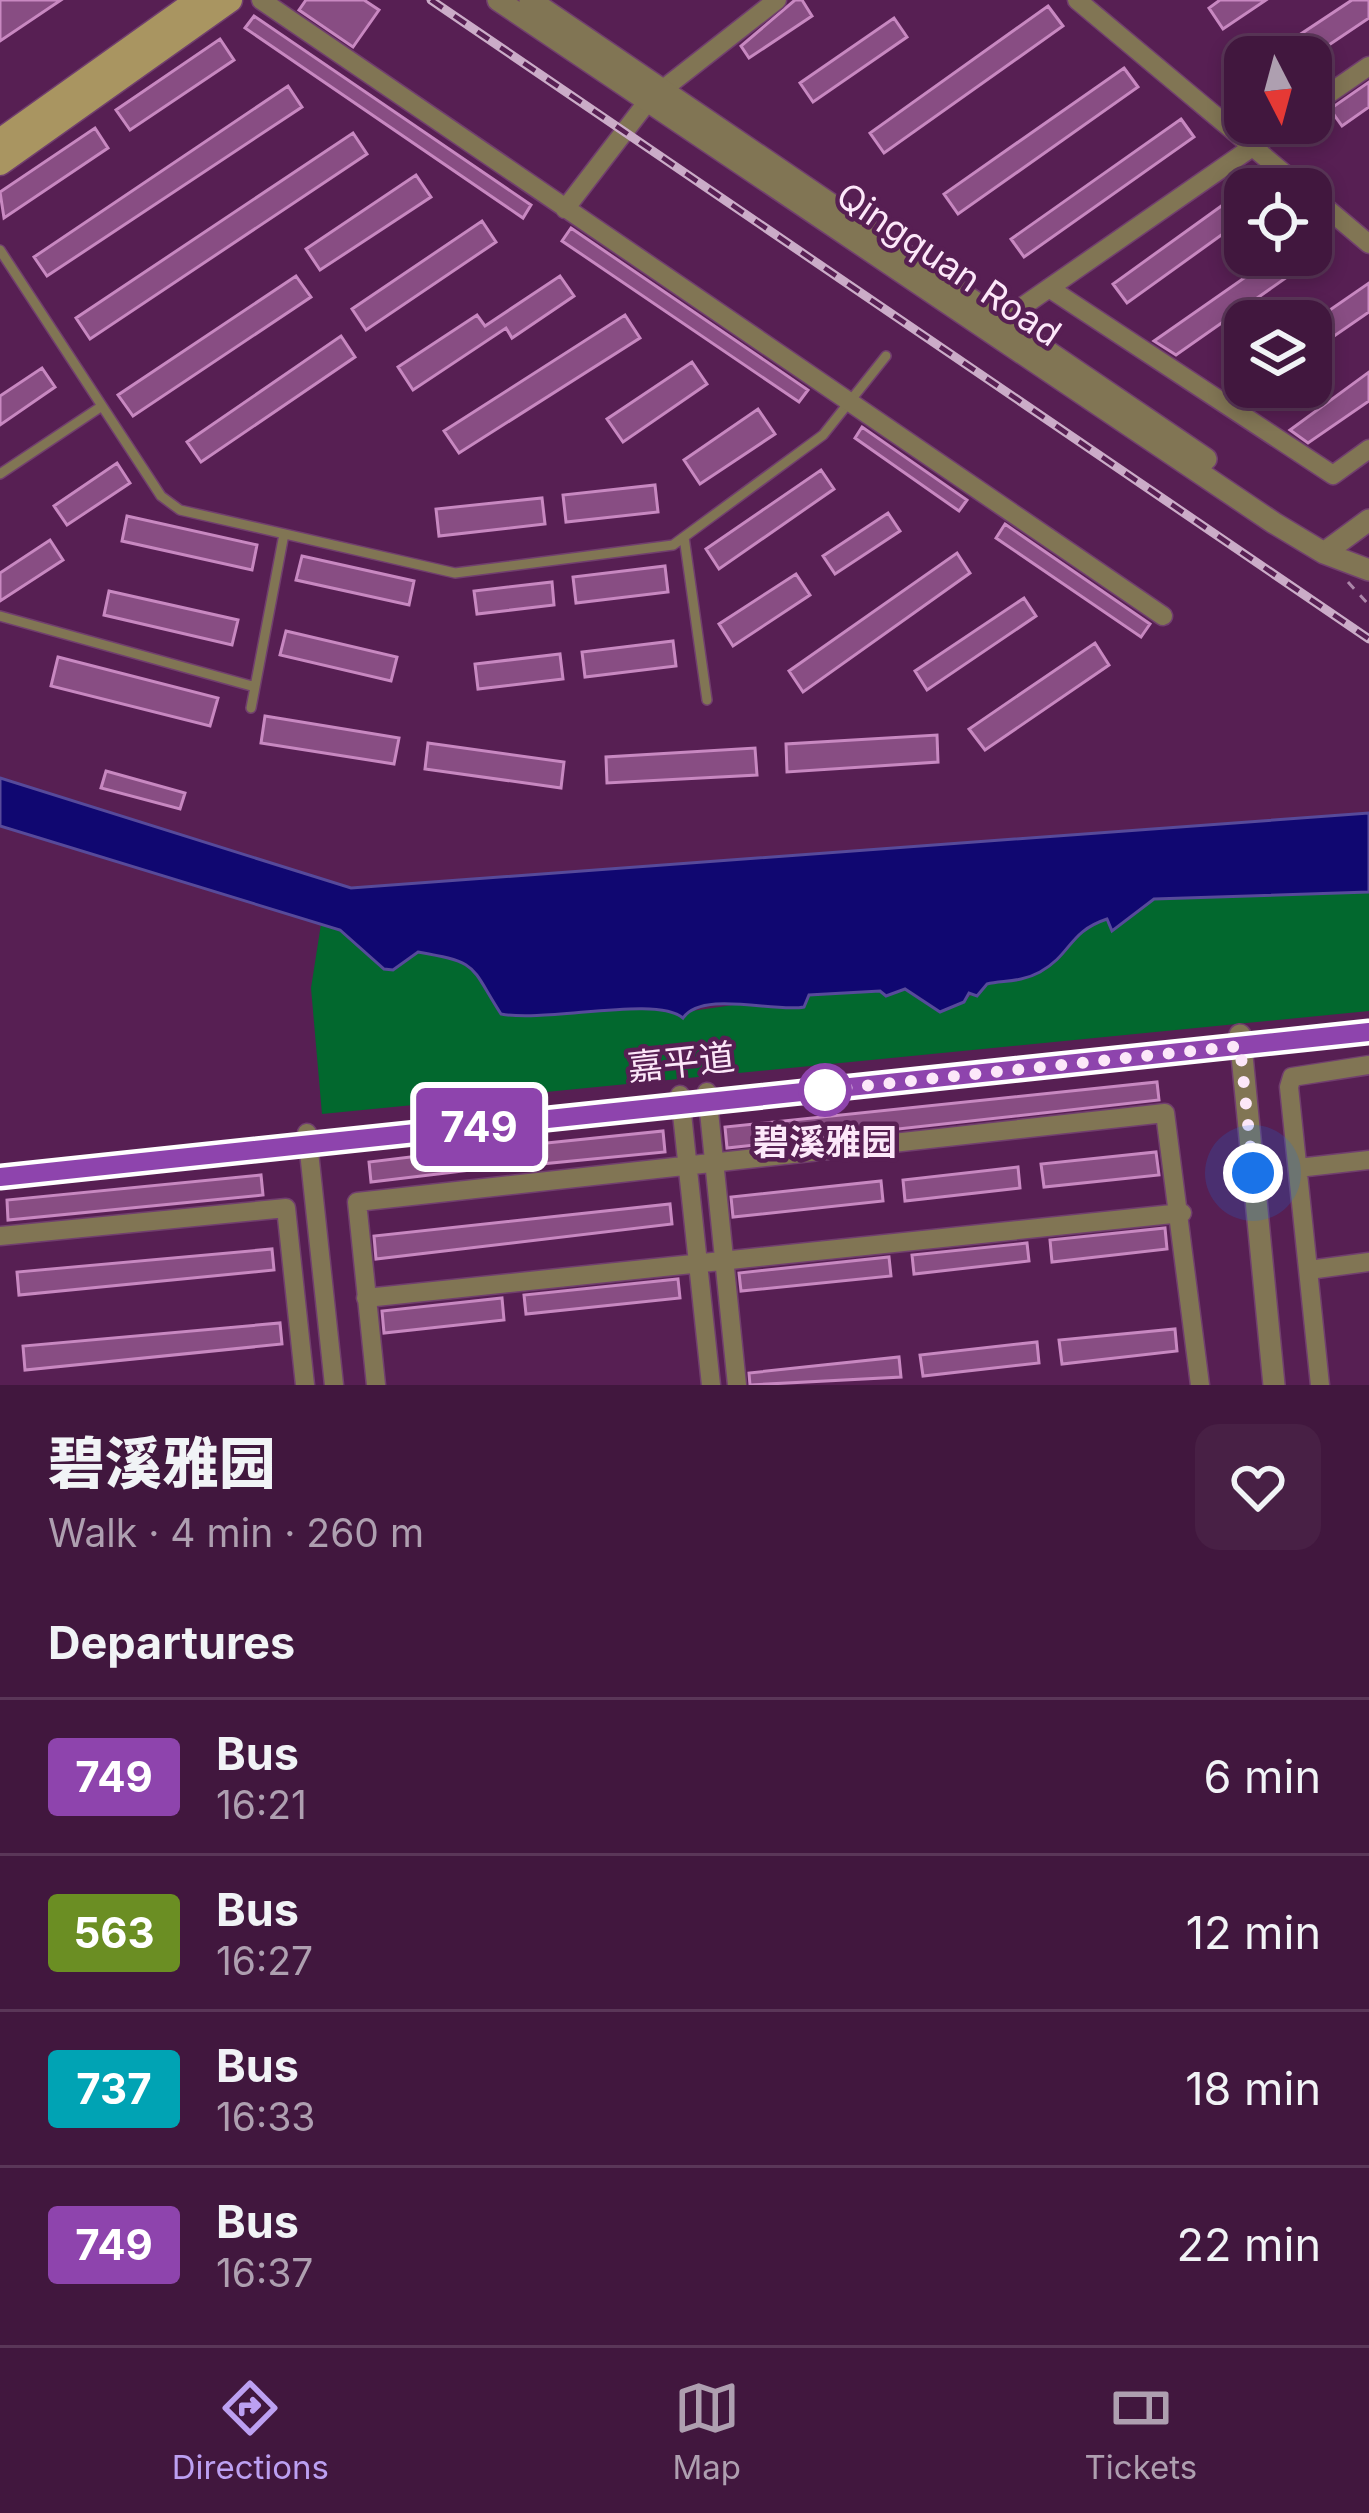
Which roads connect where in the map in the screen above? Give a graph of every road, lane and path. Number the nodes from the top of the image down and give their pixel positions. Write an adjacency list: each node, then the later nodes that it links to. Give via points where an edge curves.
1 (198, 0): 11 (main road)
2 (230, 0): 14 (main road)
3 (262, 0): 16 (street)
4 (499, 0): 10 (street, Qingquan Road)
5 (530, 0): 10 (street, Qingquan Road)
6 (777, 0): 10 (street)
7 (1077, 0): 13 (street)
8 (1369, 66): 9 (street)
9 (1332, 92)
10 (654, 95): 16 (street); 21 (street, Qingquan Road)
11 (0, 141)
12 (1257, 144): 13 (street)
13 (1253, 147): 15 (street); 20 (street)
14 (0, 163)
15 (1278, 168)
16 (566, 209): 23 (street)
17 (1332, 213): 18 (street)
18 (1369, 244)
19 (0, 250): 24 (lane)
20 (1049, 288): 21 (street); 25 (street, via 1333,475)
21 (995, 325): 30 (street, Qingquan Road)
22 (886, 356): 23 (lane)
23 (850, 401): 29 (lane, via 824,435); 34 (street)
24 (102, 406): 26 (lane); 28 (lane, via 161,496 180,510)
25 (1369, 449)
26 (0, 474)
27 (1369, 520): 30 (street)
28 (284, 534): 29 (lane, via 454,573 673,545); 35 (lane)
29 (684, 537): 36 (lane)
30 (1329, 549): 31 (street, Qingquan Road); 32 (street, Qingquan Road)
31 (1369, 560)
32 (1369, 570)
33 (0, 616): 35 (lane)
34 (1163, 616)
35 (255, 687): 37 (lane)
36 (706, 700)
37 (251, 708)
38 (1369, 1022): 40 (street, 嘉平道)
39 (1369, 1032): 40 (street, 嘉平道)
40 (1240, 1040): 42 (street, 嘉平道); 64 (street)
41 (1369, 1065): 49 (street, via 1292,1077)
42 (707, 1098): 43 (street, 嘉平道); 46 (street)
43 (681, 1101): 44 (street, 嘉平道); 48 (street)
44 (308, 1139): 47 (street, 嘉平道); 50 (street, 嘉平道); 59 (street)
45 (1369, 1160): 49 (street)
46 (714, 1162): 48 (street); 51 (street, via 1166,1112); 53 (street)
47 (0, 1165)
48 (688, 1165): 55 (street); 57 (street, via 357,1202)
49 (1298, 1168): 56 (street)
50 (0, 1177)
51 (1182, 1213): 53 (street); 63 (street)
52 (0, 1236): 58 (street, via 286,1208)
53 (724, 1260): 55 (street); 62 (street)
54 (1369, 1262): 56 (street)
55 (698, 1264): 57 (street); 61 (street)
56 (1309, 1270): 65 (street)
57 (366, 1298): 60 (street)
58 (304, 1385)
59 (334, 1385)
60 (376, 1385)
61 (711, 1385)
62 (736, 1385)
63 (1200, 1385)
64 (1274, 1385)
65 (1320, 1385)

